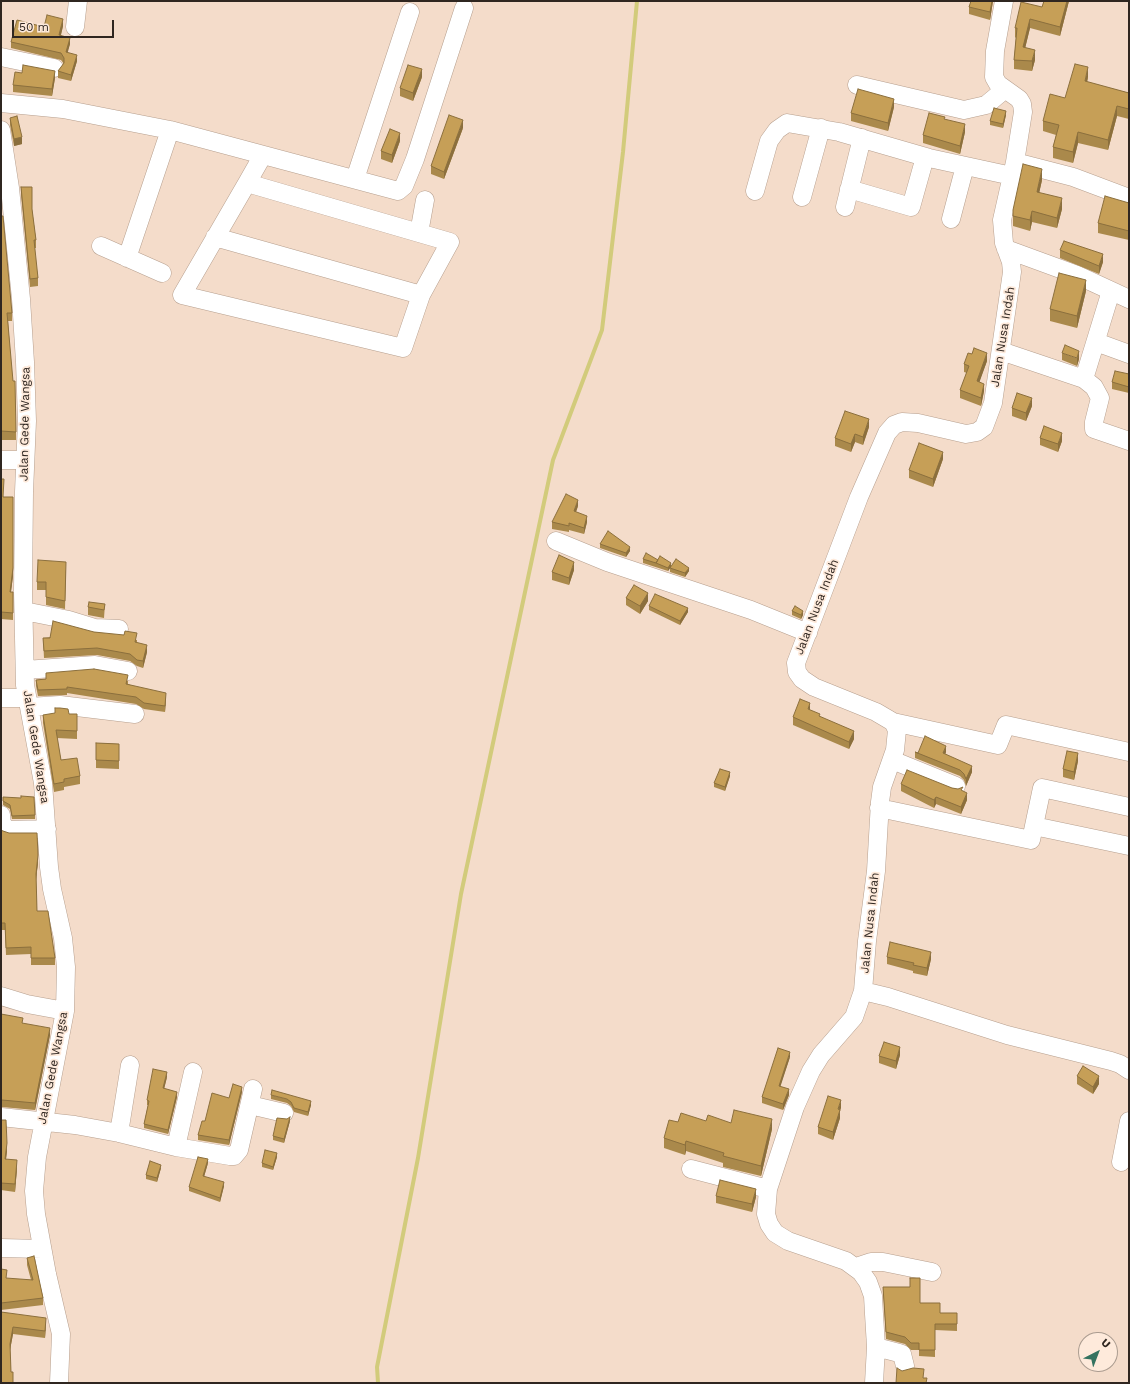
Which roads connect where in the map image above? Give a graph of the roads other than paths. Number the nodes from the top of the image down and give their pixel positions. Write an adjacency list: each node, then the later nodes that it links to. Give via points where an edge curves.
1 (78, 1): 5 (street)
2 (1004, 1): 9 (street, Jalan Nusa Indah, via 993,65 994,77)
3 (464, 8): 19 (street, via 404,186 398,191)
4 (410, 12): 19 (street)
5 (75, 27)
6 (1, 57): 7 (street)
7 (54, 68)
8 (856, 85): 9 (street, via 964,110 986,105)
9 (1004, 90): 18 (street, Jalan Nusa Indah, via 1019,99 1022,104)
10 (1, 103): 13 (street, via 63,109)
11 (821, 128): 14 (street); 22 (street, via 787,123 777,130 769,141); 23 (street)
12 (1, 130): 32 (street, Jalan Gede Wangsa, via 6,154)
13 (170, 130): 15 (street); 33 (street)
14 (862, 138): 16 (street); 21 (street)
15 (263, 155): 19 (street); 20 (street)
16 (925, 157): 17 (street); 21 (street, via 911,207)
17 (965, 166): 18 (street); 27 (street)
18 (1014, 169): 24 (street, via 1073,177); 31 (street, Jalan Nusa Indah, via 1002,220)
19 (355, 180)
20 (247, 183): 28 (street); 29 (street)
21 (850, 189): 26 (street)
22 (755, 191)
23 (802, 197)
24 (1129, 198)
25 (425, 200): 28 (street)
26 (845, 207)
27 (951, 219)
28 (419, 233): 36 (street, via 450,242)
29 (216, 237): 36 (street); 36 (street, via 182,295 403,348)
30 (101, 246): 33 (street)
31 (1006, 249): 35 (street); 39 (street, Jalan Nusa Indah, via 1012,272)
32 (9, 258): 44 (street, Jalan Gede Wangsa, via 25,362)
33 (126, 258): 34 (street)
34 (162, 273)
35 (1111, 291): 37 (street); 38 (street)
36 (421, 295)
37 (1129, 299)
38 (1096, 342): 40 (street); 41 (street)
39 (1001, 351): 41 (street); 48 (street, Jalan Nusa Indah, via 993,403 984,427 977,432 966,434 902,422 894,425 887,433 859,497)
40 (1129, 354)
41 (1084, 379): 42 (street, via 1094,387 1100,398 1094,429)
42 (1129, 441)
43 (1, 460): 44 (street)
44 (25, 460): 46 (street, Jalan Gede Wangsa)
45 (556, 541): 48 (street, via 607,562 751,610)
46 (24, 611): 47 (street, via 95,628); 49 (street, Jalan Gede Wangsa)
47 (119, 629)
48 (808, 633): 54 (street, Jalan Nusa Indah, via 796,663 797,672 802,680)
49 (25, 670): 50 (street, via 95,665); 52 (street, Jalan Gede Wangsa)
50 (128, 671)
51 (1, 698): 52 (street)
52 (28, 702): 53 (street); 62 (street, Jalan Gede Wangsa, via 43,783)
53 (135, 714)
54 (893, 722): 55 (street, via 998,744 1006,725); 56 (street, Jalan Nusa Indah, via 897,730 897,741)
55 (1129, 752)
56 (892, 760): 57 (street); 59 (street, Jalan Nusa Indah, via 882,787)
57 (956, 786)
58 (1129, 807): 61 (street, via 1042,788)
59 (879, 808): 61 (street, via 1031,840); 64 (street, Jalan Nusa Indah, via 876,871)
60 (1, 815): 62 (street, via 2,825 9,830)
61 (1034, 826): 63 (street)
62 (46, 829): 66 (street, Jalan Gede Wangsa, via 52,889 65,952)
63 (1129, 846)
64 (863, 992): 68 (street, via 1007,1035 1116,1063); 78 (street, Jalan Nusa Indah, via 854,1017 821,1055 811,1071 795,1107)
65 (1, 996): 66 (street)
66 (65, 1011): 72 (street, Jalan Gede Wangsa)
67 (130, 1065): 74 (street)
68 (1129, 1070)
69 (193, 1072): 75 (street)
70 (284, 1113): 75 (street, via 252,1097 240,1150 234,1156)
71 (1, 1117): 72 (street)
72 (43, 1121): 74 (street); 80 (street, Jalan Gede Wangsa, via 36,1157 34,1191)
73 (1129, 1121): 76 (street)
74 (119, 1133): 75 (street)
75 (176, 1147)
76 (1121, 1162)
77 (691, 1169): 78 (street)
78 (768, 1189): 81 (street, Jalan Nusa Indah, via 766,1214 775,1233 788,1241 846,1261)
79 (1, 1248): 80 (street)
80 (42, 1249): 85 (street, Jalan Gede Wangsa, via 61,1334)
81 (856, 1267): 82 (street, via 877,1262); 83 (street, Jalan Nusa Indah, via 868,1282 873,1296)
82 (932, 1272)
83 (876, 1347): 84 (street, via 902,1354); 86 (street, Jalan Nusa Indah)
84 (905, 1366)
85 (59, 1383)
86 (874, 1383)

